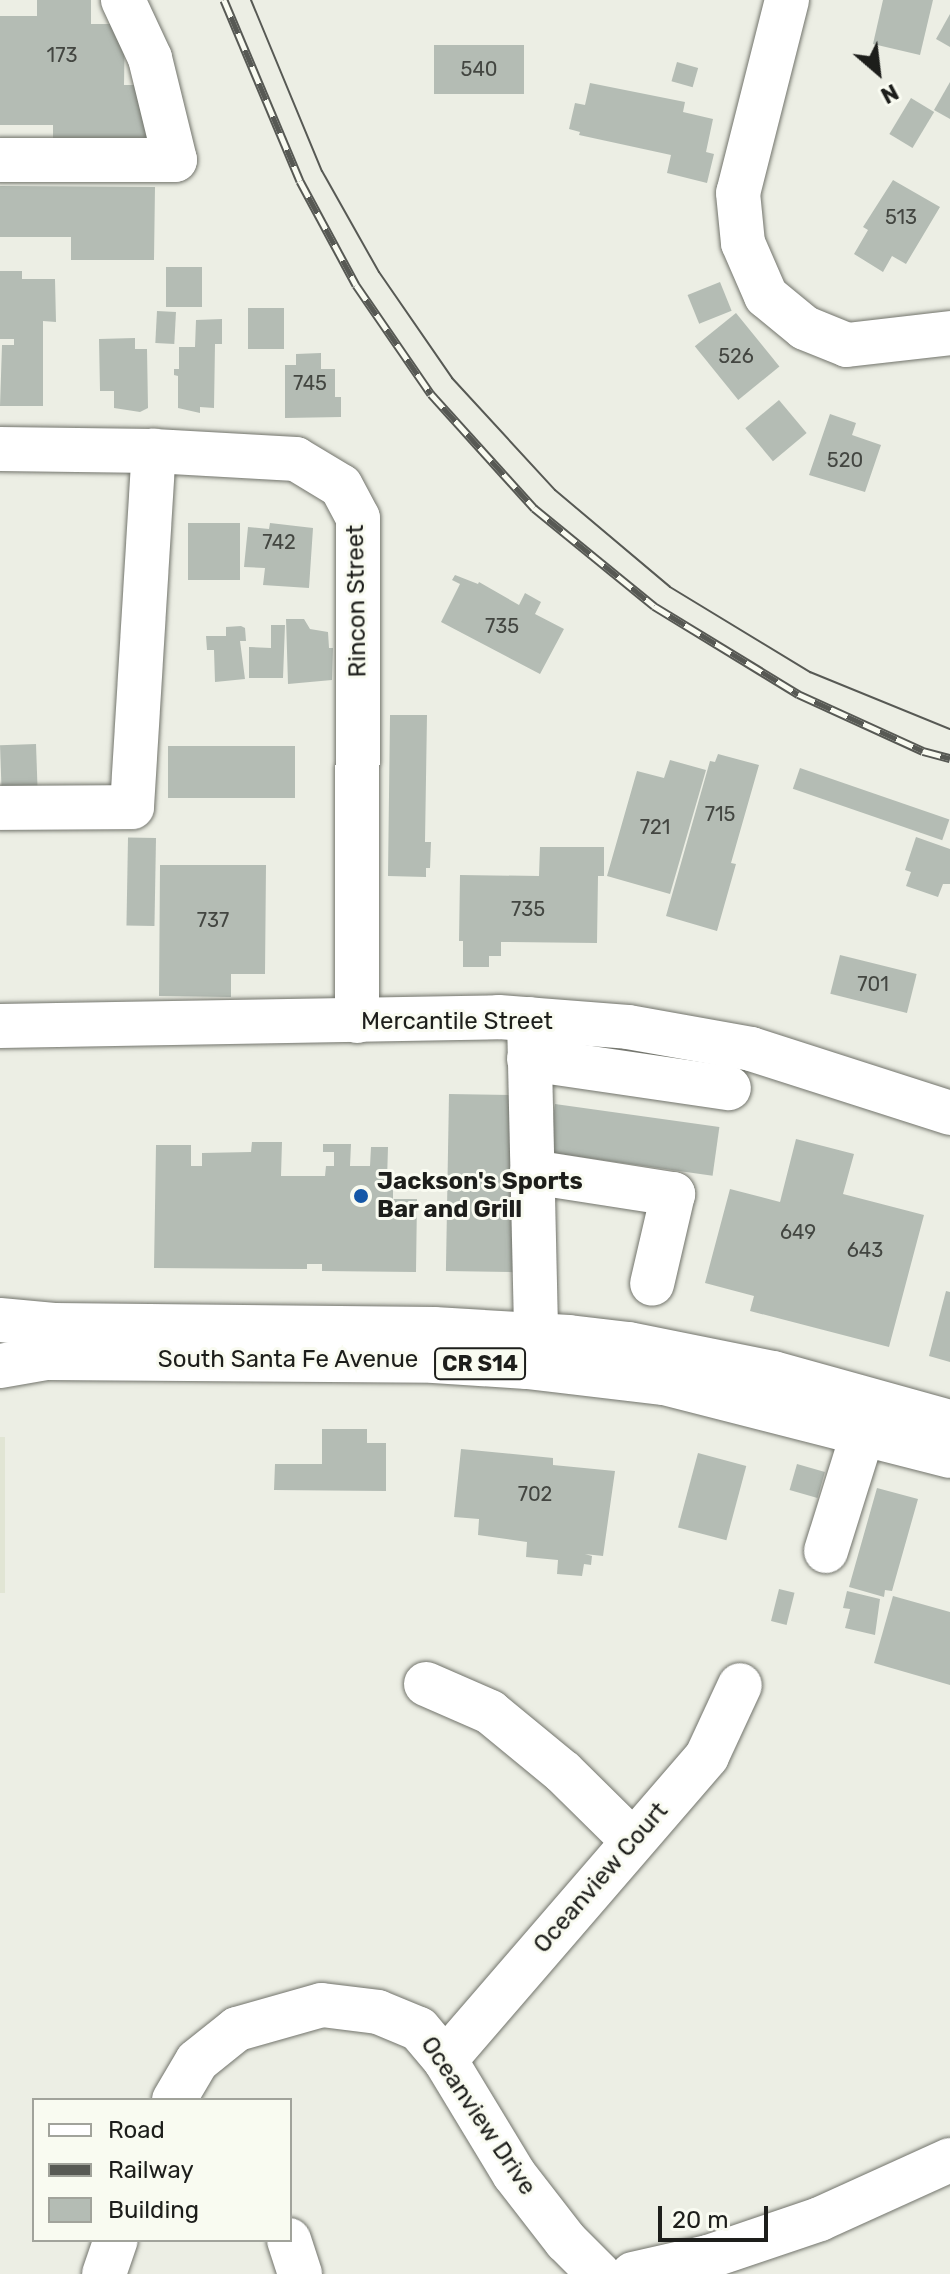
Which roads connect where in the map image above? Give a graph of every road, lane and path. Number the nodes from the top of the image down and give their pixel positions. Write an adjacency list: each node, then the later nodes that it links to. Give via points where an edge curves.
1 (123, 0): 3 (street, via 150,58 175,160)
2 (787, 0): 4 (street, via 738,193 743,243 766,296 805,328 847,345)
3 (0, 160)
4 (950, 333)
5 (0, 449): 6 (street, Rincon Street)
6 (154, 451): 7 (street, via 132,807); 8 (street, Rincon Street, via 296,459 341,486 358,518)
7 (0, 808)
8 (357, 1021): 9 (street, Mercantile Street); 10 (street, Mercantile Street)
9 (0, 1026)
10 (529, 1039): 11 (street); 12 (street, Mercantile Street, via 628,1027 751,1049); 13 (street)
11 (729, 1088)
12 (950, 1113)
13 (532, 1172): 14 (street, via 673,1194); 16 (street)
14 (652, 1284)
15 (0, 1320): 16 (street, South Santa Fe Avenue / CR S14, via 31,1325)
16 (536, 1335): 18 (street, South Santa Fe Avenue / CR S14, via 705,1358)
17 (0, 1366): 19 (street, South Santa Fe Avenue / CR S14, via 47,1358 434,1361 527,1367 664,1383)
18 (950, 1422)
19 (863, 1433): 20 (street, South Santa Fe Avenue / CR S14); 21 (street)
20 (950, 1456)
21 (826, 1551)
22 (426, 1684): 24 (street, via 490,1712 563,1772)
23 (740, 1685): 24 (street, Oceanview Court, via 707,1756)
24 (633, 1841): 25 (street, Oceanview Court)
25 (445, 2060): 26 (street, Oceanview Drive, via 419,2029 378,2012 322,2005 237,2029 197,2061); 32 (street, Oceanview Drive, via 514,2174)
26 (175, 2098)
27 (950, 2160): 33 (street, via 820,2219 708,2257)
28 (115, 2242): 30 (street)
29 (290, 2242): 31 (street)
30 (104, 2274)
31 (300, 2274)
32 (599, 2274)
33 (633, 2274)

